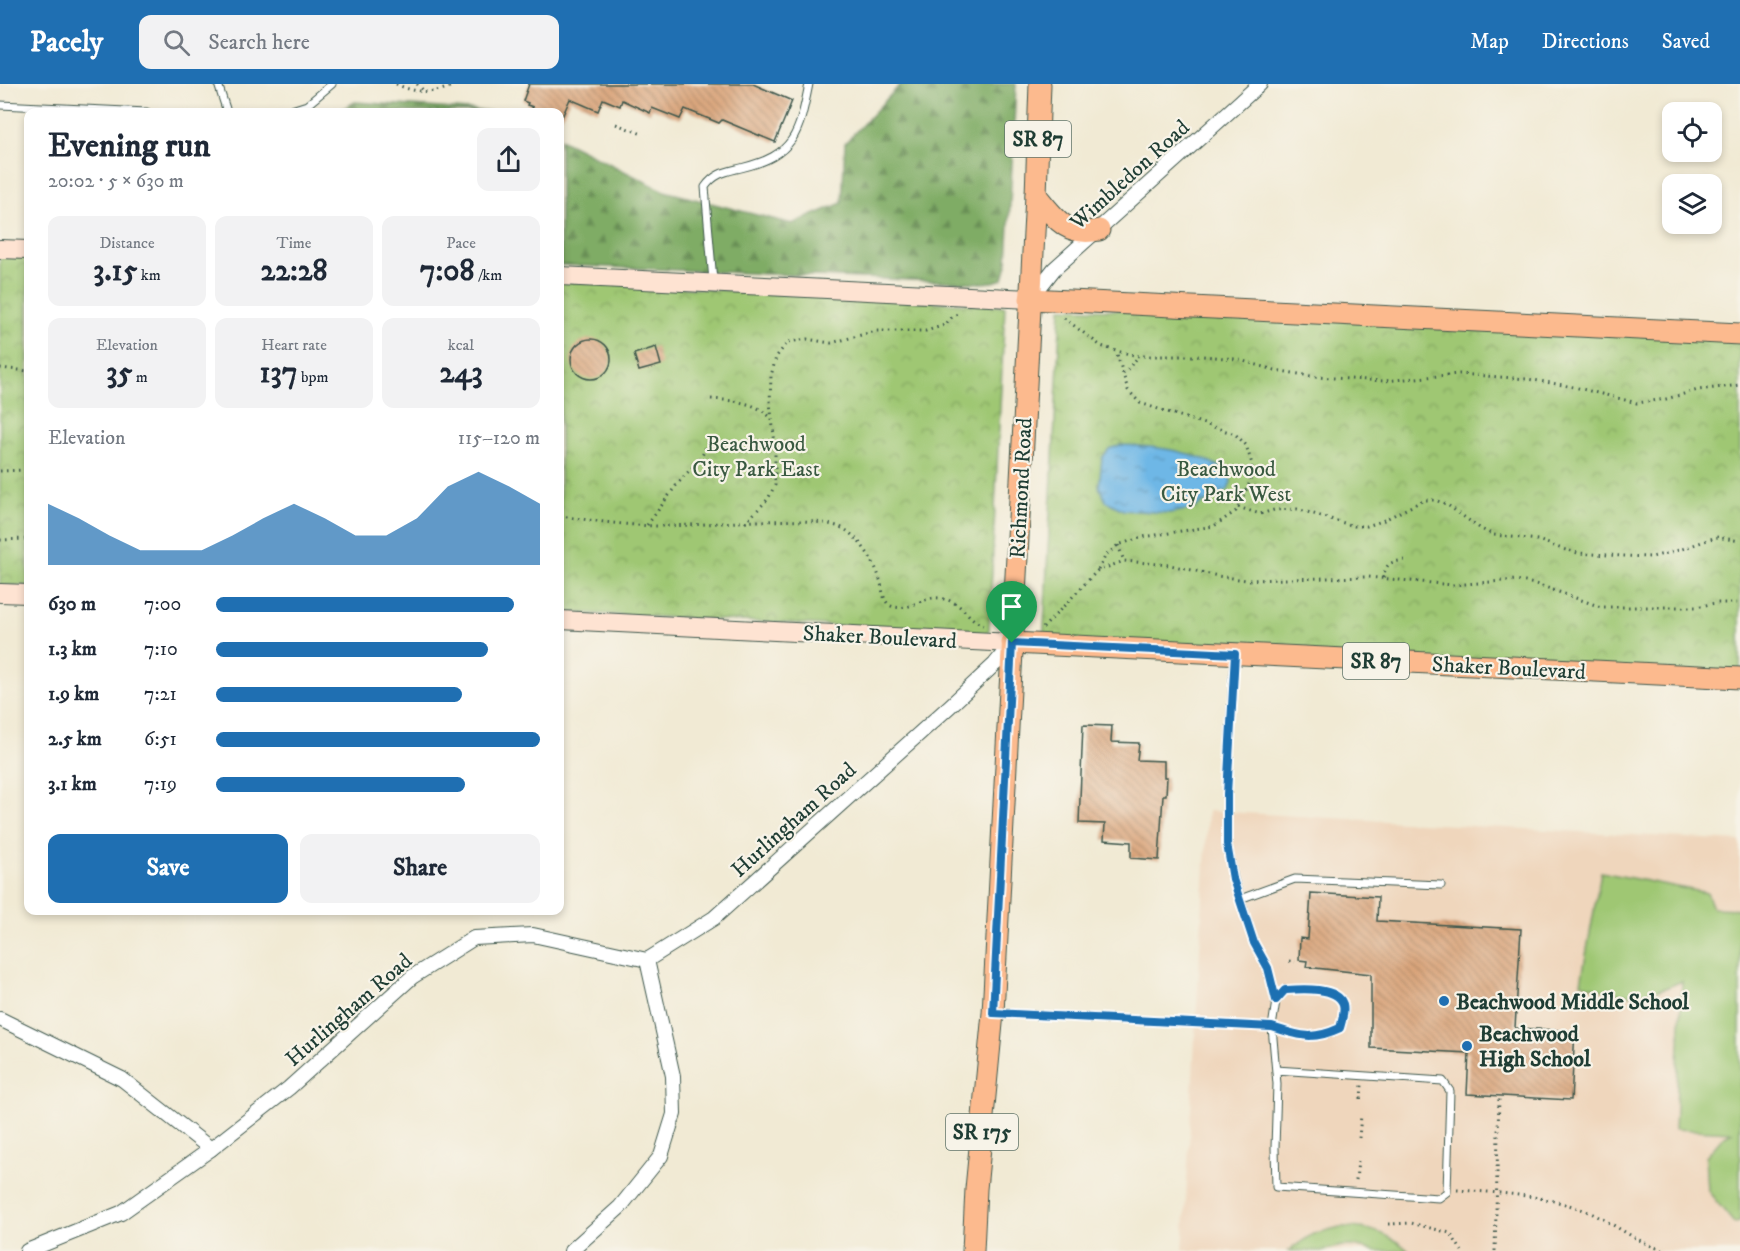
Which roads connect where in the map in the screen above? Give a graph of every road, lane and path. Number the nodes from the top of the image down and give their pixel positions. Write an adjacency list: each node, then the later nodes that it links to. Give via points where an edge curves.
1 (218, 84): 12 (lane)
2 (332, 84): 13 (lane)
3 (396, 84): 9 (path)
4 (417, 84): 9 (path)
5 (455, 84): 9 (path, via 445,91)
6 (809, 84): 21 (lane, via 794,138 777,156 723,172 705,187)
7 (1040, 84): 16 (main road, Richmond Road / SR 87)
8 (1260, 84): 17 (street, Wimbledon Road)
9 (424, 91)
10 (0, 105): 11 (lane)
11 (55, 108)
12 (226, 108)
13 (298, 108)
14 (616, 124): 15 (path)
15 (642, 134)
16 (1036, 195): 17 (main road, via 1066,227 1085,232); 22 (main road, Richmond Road / SR 87)
17 (1099, 230): 22 (street, Wimbledon Road, via 1054,269)
18 (0, 249): 19 (main road)
19 (24, 250)
20 (564, 276): 21 (main road)
21 (714, 284): 22 (main road)
22 (1030, 299): 25 (main road); 55 (main road, Richmond Road / SR 87)
23 (968, 309): 33 (path, via 945,325 926,331 876,332 831,343 807,339 788,342 776,357 771,376)
24 (1059, 315): 26 (path, via 1101,346)
25 (1740, 334)
26 (1116, 351): 27 (path); 30 (path)
27 (1139, 356): 30 (path); 31 (path, via 1236,359 1316,377 1364,380 1459,374 1527,379 1637,403)
28 (0, 368): 29 (path)
29 (24, 371)
30 (1123, 374): 37 (path, via 1128,390 1140,403 1235,434 1246,445 1252,464 1250,482)
31 (1740, 385)
32 (711, 399): 33 (path, via 756,406)
33 (772, 419): 39 (path, via 776,485)
34 (709, 435): 40 (path, via 706,450 696,465)
35 (0, 471): 36 (path)
36 (24, 471)
37 (1238, 507): 43 (path, via 1254,514 1297,509 1354,526 1367,526 1424,500 1435,500 1494,535 1538,540 1578,553 1652,557 1716,537); 44 (path, via 1214,526)
38 (564, 516): 40 (path)
39 (745, 523): 40 (path); 53 (path, via 814,521 838,526 850,533 873,560 889,605 902,608 942,598 960,606)
40 (647, 525)
41 (24, 539): 42 (path)
42 (0, 540)
43 (1740, 541)
44 (1118, 545): 46 (path); 47 (path, via 1106,555)
45 (1405, 560): 48 (path, via 1390,562)
46 (1124, 561): 47 (path); 48 (path, via 1170,565 1246,580)
47 (1097, 571): 54 (path, via 1042,628)
48 (1383, 578): 51 (path, via 1453,585 1516,580 1602,607)
49 (0, 593): 50 (main road)
50 (24, 594)
51 (1740, 603)
52 (564, 620): 55 (main road, Shaker Boulevard)
53 (983, 625)
54 (1036, 628)
55 (1012, 643): 56 (main road, Shaker Boulevard / SR 87); 60 (street, Hurlingham Road, via 950,706 714,918); 64 (main road, Richmond Road / SR 175)
56 (1235, 654): 57 (main road, Shaker Boulevard / SR 87); 59 (lane, via 1227,844)
57 (1740, 678)
58 (1441, 885): 59 (lane, via 1294,879)
59 (1240, 899): 63 (lane, via 1254,943 1268,968)
60 (647, 960): 73 (street, Hurlingham Road, via 533,935 474,938 412,977 289,1088); 80 (street, via 673,1076 674,1114 661,1156 621,1208)
61 (1289, 961): 62 (path)
62 (1295, 962)
63 (1276, 1000): 66 (lane); 66 (lane, via 1285,990 1320,990 1336,995 1343,1004 1343,1016 1340,1028 1322,1036 1296,1035)
64 (993, 1013): 66 (lane); 81 (main road, Richmond Road / SR 175)
65 (0, 1019): 73 (street, via 122,1079)
66 (1272, 1027): 67 (lane)
67 (1276, 1070): 67 (lane, via 1276,1187 1439,1198 1447,1192 1450,1091 1443,1081)
68 (1362, 1083): 70 (path)
69 (1499, 1096): 77 (path)
70 (1361, 1099)
71 (1361, 1115): 72 (path)
72 (1359, 1138)
73 (211, 1149): 79 (street, Hurlingham Road, via 121,1213)
74 (1359, 1161): 75 (path)
75 (1356, 1180)
76 (1457, 1190): 77 (path)
77 (1496, 1193): 83 (path); 84 (path, via 1536,1198 1592,1214 1646,1244)
78 (1388, 1224): 82 (path, via 1411,1223 1450,1233)
79 (27, 1251)
80 (571, 1251)
81 (973, 1251)
82 (1462, 1251)
83 (1494, 1251)
84 (1667, 1251)

